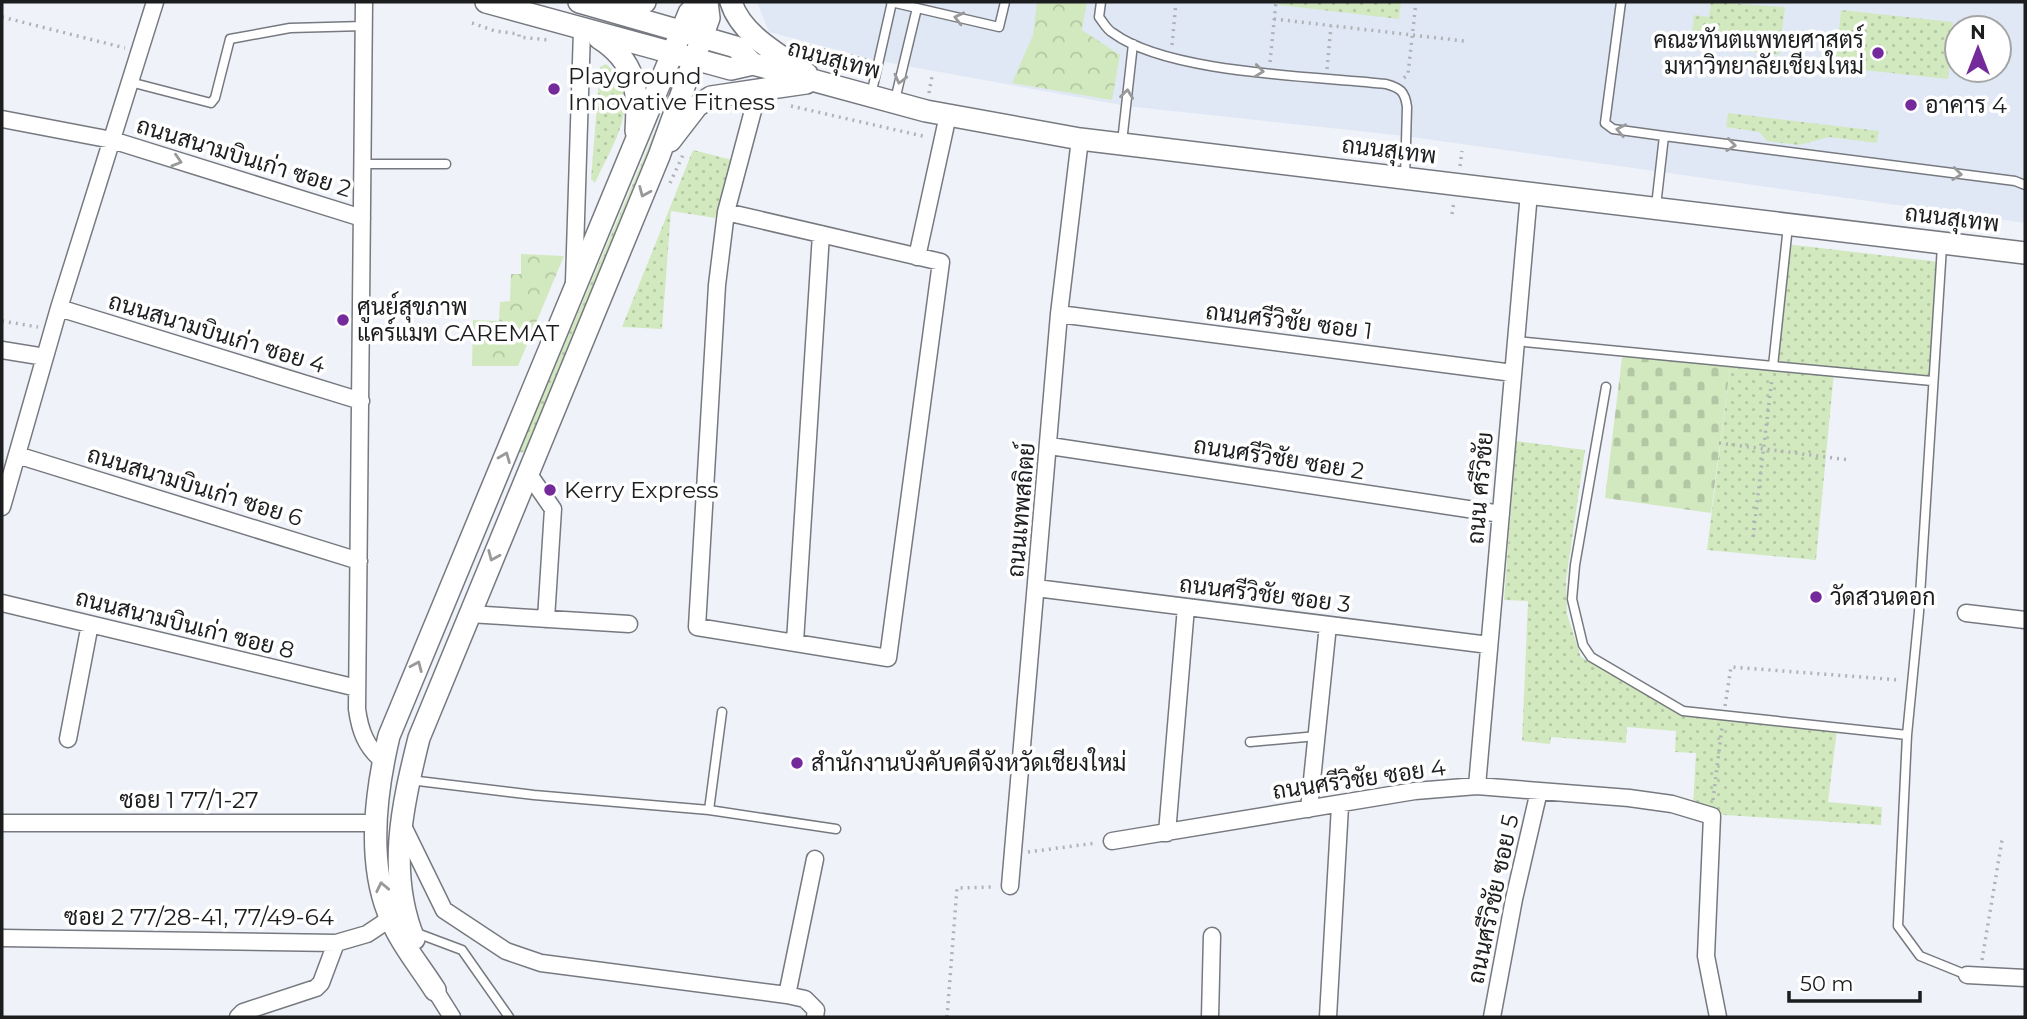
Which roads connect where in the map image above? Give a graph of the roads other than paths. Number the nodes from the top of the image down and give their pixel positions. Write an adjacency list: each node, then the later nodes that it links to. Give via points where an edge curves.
1 (155, 2): 20 (street)
2 (364, 2): 14 (street)
3 (486, 2): 15 (main road)
4 (645, 2): 12 (main road, via 629,8)
5 (700, 2): 16 (main road, via 689,13)
6 (707, 2): 16 (main road, via 709,18)
7 (731, 2): 21 (main road, via 762,43)
8 (892, 2): 13 (lane); 23 (lane)
9 (1005, 2): 13 (lane, one-way to 13, via 999,27)
10 (1101, 2): 17 (lane, via 1099,17 1111,32)
11 (1621, 2): 27 (lane, one-way to 11, via 1613,129 1605,123)
12 (584, 4): 16 (main road, ถนนสุเทพ)
13 (917, 8): 24 (lane, one-way to 24)
14 (365, 26): 20 (lane, via 290,28 230,38 211,103); 33 (street)
15 (585, 30): 18 (main road, ถนนสุเทพ); 31 (main road, via 614,48 634,74); 46 (street)
16 (692, 35): 18 (main road); 19 (main road, ถนนสุเทพ, via 736,47)
17 (1133, 44): 30 (lane, one-way to 17); 35 (lane, one-way to 35, via 1191,63 1396,87 1406,96)
18 (684, 56): 19 (main road, ถนนสุเทพ, via 731,69); 31 (main road); 32 (main road)
19 (753, 64): 21 (main road, ถนนสุเทพ)
20 (130, 82): 29 (street)
21 (818, 82): 22 (main road); 23 (main road, ถนนสุเทพ)
22 (757, 96): 32 (main road, via 708,98); 39 (street)
23 (871, 96): 24 (main road, ถนนสุเทพ)
24 (895, 103): 25 (main road, ถนนสุเทพ)
25 (948, 115): 28 (main road, ถนนสุเทพ); 45 (street)
26 (2, 119): 29 (street, ถนนสนามบินเก่า ซอย 2)
27 (1664, 136): 36 (lane, one-way to 36, via 2015,181); 38 (lane)
28 (1080, 139): 30 (main road, ถนนสุเทพ); 48 (street, ถนนเทพสถิตย์)
29 (112, 140): 40 (street, ถนนสนามบินเก่า ซอย 2, one-way to 40); 47 (street)
30 (1121, 144): 35 (main road, ถนนสุเทพ)
31 (634, 151): 46 (main road)
32 (659, 156): 59 (main road, one-way to 59)
33 (362, 163): 34 (lane); 40 (street)
34 (446, 164)
35 (1405, 178): 37 (main road, ถนนสุเทพ)
36 (2025, 186)
37 (1529, 193): 38 (main road, ถนนสุเทพ); 49 (street, ถนน ศรีวิชัย)
38 (1656, 209): 41 (main road, ถนนสุเทพ)
39 (726, 212): 42 (street); 73 (street, via 697,627)
40 (362, 218): 56 (street)
41 (1788, 226): 43 (main road, ถนนสุเทพ); 52 (lane)
42 (821, 234): 45 (street); 73 (street)
43 (1942, 243): 44 (main road, ถนนสุเทพ); 54 (lane)
44 (2025, 253)
45 (917, 257): 73 (street, via 941,262 888,658)
46 (573, 291): 81 (main road, one-way to 46, via 400,708)
47 (59, 308): 51 (street); 56 (street, ถนนสนามบินเก่า ซอย 4)
48 (1059, 314): 53 (street, ถนนศรีวิชัย ซอย 1); 57 (street, ถนนเทพสถิตย์)
49 (1515, 341): 52 (lane); 53 (street, ถนน ศรีวิชัย)
50 (2, 349): 51 (street)
51 (45, 357): 58 (street)
52 (1773, 366): 54 (lane)
53 (1513, 373): 61 (street, ถนน ศรีวิชัย)
54 (1932, 381): 77 (lane)
55 (1606, 387): 77 (lane, via 1572,599 1583,645 1591,657 1683,711)
56 (361, 401): 62 (street)
57 (1050, 446): 61 (street, ถนนศรีวิชัย ซอย 2); 63 (street, ถนนเทพสถิตย์)
58 (17, 455): 60 (street); 62 (street, ถนนสนามบินเก่า ซอย 6)
59 (527, 473): 67 (main road, one-way to 67); 68 (street, via 553,509)
60 (2, 507)
61 (1501, 514): 74 (street, ถนน ศรีวิชัย)
62 (359, 561): 75 (street)
63 (1036, 588): 65 (street, ถนนศรีวิชัย ซอย 3); 95 (street, ถนนเทพสถิตย์)
64 (2, 603): 70 (street, ถนนสนามบินเก่า ซอย 8)
65 (1186, 607): 72 (street, ถนนศรีวิชัย ซอย 3); 92 (street)
66 (1966, 613): 69 (street)
67 (469, 614): 68 (street); 82 (main road, via 433,698)
68 (545, 619): 71 (street)
69 (2025, 620)
70 (90, 624): 75 (street, ถนนสนามบินเก่า ซอย 8); 79 (street)
71 (629, 624)
72 (1328, 625): 74 (street, ถนนศรีวิชัย ซอย 3); 78 (street)
73 (795, 642)
74 (1489, 645): 83 (street, ถนน ศรีวิชัย)
75 (357, 688): 81 (street, via 362,736)
76 (722, 712): 87 (lane)
77 (1907, 735): 101 (lane, via 1898,926 1920,956)
78 (1317, 736): 80 (lane); 86 (street)
79 (68, 739)
80 (1250, 742)
81 (382, 767): 82 (main road); 89 (main road)
82 (408, 780): 87 (lane); 88 (main road)
83 (1477, 786): 84 (street, ถนนศรีวิชัย ซอย 4); 85 (street, ถนนศรีวิชัย ซอย 4, via 1415,791)
84 (1539, 791): 111 (street, ถนนศรีวิชัย ซอย 5); 112 (street, ถนนศรีวิชัย ซอย 4, via 1629,797 1712,816 1706,956)
85 (1340, 806): 86 (street, ถนนศรีวิชัย ซอย 4); 110 (street)
86 (1309, 808): 92 (street, ถนนศรีวิชัย ซอย 4)
87 (709, 810): 91 (lane)
88 (401, 820): 97 (main road, via 398,866); 104 (street, via 444,910 506,951 541,963)
89 (377, 822): 90 (street, ซอย 1 77/1-27); 96 (main road, one-way to 89, via 379,881)
90 (2, 823)
91 (836, 830)
92 (1167, 833): 93 (street, ถนนศรีวิชัย ซอย 4)
93 (1112, 841)
94 (815, 859): 104 (street)
95 (1010, 886)
96 (391, 918): 100 (street, ซอย 2 77/28-41, 77/49-64, via 367,934); 103 (main road)
97 (411, 931): 103 (main road); 107 (lane, via 462,950)
98 (1212, 936): 109 (street)
99 (2, 939): 100 (street, ซอย 2 77/28-41, 77/49-64)
100 (336, 943): 105 (street, via 316,988)
101 (1973, 975): 102 (street)
102 (2025, 978)
103 (435, 990): 106 (street)
104 (787, 995): 108 (street, via 806,999 816,1010)
105 (238, 1017)
106 (452, 1017)
107 (509, 1017)
108 (815, 1017)
109 (1210, 1017)
110 (1328, 1017)
111 (1492, 1017)
112 (1718, 1017)

